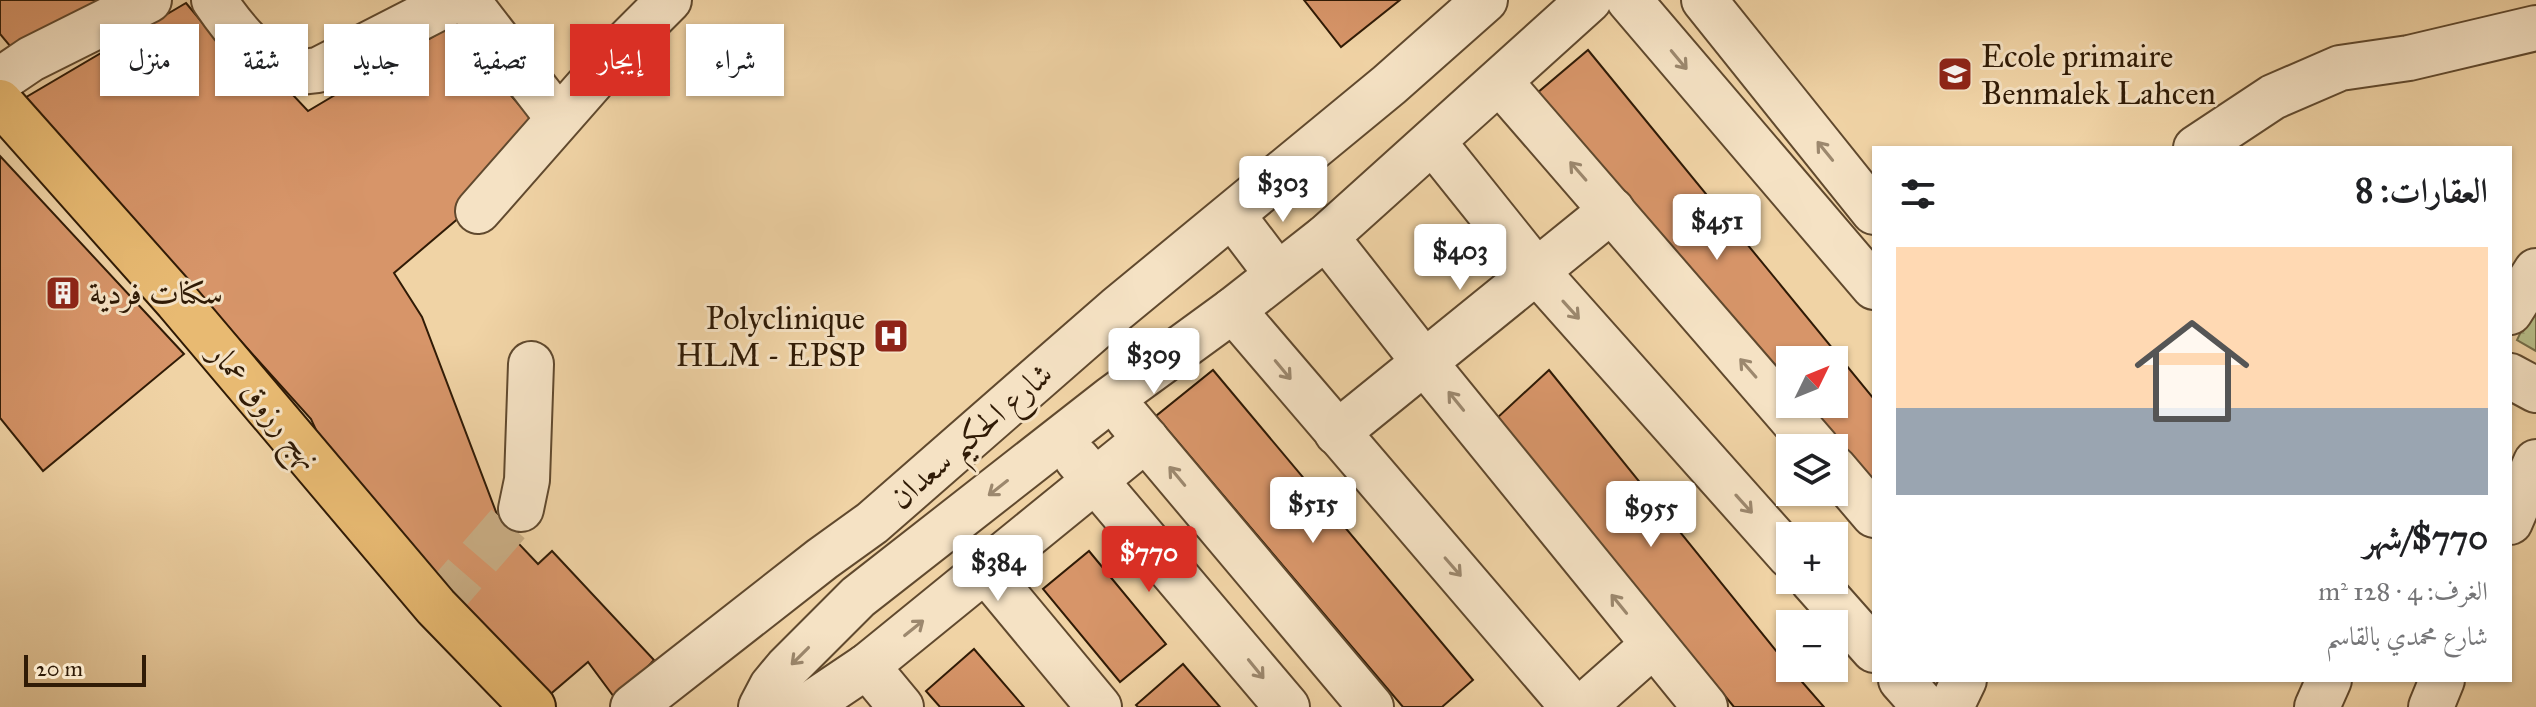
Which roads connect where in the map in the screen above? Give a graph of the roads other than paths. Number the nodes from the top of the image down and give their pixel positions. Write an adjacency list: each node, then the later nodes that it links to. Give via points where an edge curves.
1 (149, 0): 11 (street)
2 (214, 0): 3 (street, via 233,27 274,63 296,72 318,70)
3 (455, 0)
4 (467, 0): 14 (street)
5 (669, 0): 14 (street)
6 (1589, 0): 12 (street)
7 (1629, 0): 25 (street, one-way to 25)
8 (1704, 0): 18 (street, one-way to 8)
9 (1483, 1): 20 (street, شارع الحكيم سعدان)
10 (2536, 28): 16 (street, via 2340,68 2273,97)
11 (0, 80)
12 (1500, 82): 15 (street); 17 (street, one-way to 12)
13 (0, 102): 60 (main road, نهج رزوق عمار, via 436,607)
14 (558, 118): 19 (street)
15 (1433, 142): 21 (street); 23 (street)
16 (2199, 146)
17 (1612, 210): 23 (street); 34 (street, one-way to 17)
18 (1872, 210)
19 (478, 211)
20 (1233, 216): 24 (street); 46 (street, شارع الحكيم سعدان, via 1117,309 872,523)
21 (1326, 237): 24 (street); 28 (street)
22 (2536, 271): 26 (street)
23 (1538, 273): 28 (street); 45 (street, one-way to 45)
24 (1277, 274): 27 (street)
25 (1872, 285)
26 (2512, 309)
27 (1233, 310): 32 (street); 33 (street, one-way to 33)
28 (1425, 363): 33 (street); 52 (street, one-way to 28)
29 (531, 364): 42 (street)
30 (2512, 377): 31 (street)
31 (2536, 390)
32 (1111, 399): 35 (street); 37 (street)
33 (1337, 433): 67 (street, one-way to 67)
34 (1805, 434)
35 (1146, 439): 40 (street); 48 (street, one-way to 35)
36 (2512, 439): 38 (street)
37 (1059, 440): 40 (street); 50 (street, one-way to 50)
38 (2536, 440)
39 (2536, 462): 44 (street)
40 (1096, 480): 47 (street); 51 (street)
41 (1848, 484): 43 (street)
42 (521, 509)
43 (1872, 513)
44 (2512, 517)
45 (1776, 540)
46 (822, 559): 50 (street); 61 (street, شارع الحكيم سعدان)
47 (985, 570): 54 (street, one-way to 47); 65 (street)
48 (1263, 578): 51 (street); 59 (street)
49 (1824, 594): 53 (street)
50 (858, 597): 62 (street, one-way to 62, via 787,668)
51 (1212, 615): 66 (street, one-way to 66)
52 (1653, 645): 68 (street); 69 (street)
53 (1872, 648)
54 (867, 666): 63 (street); 64 (street)
55 (1903, 682): 70 (street)
56 (1963, 682): 71 (street)
57 (2328, 682): 72 (street)
58 (2441, 682): 73 (street)
59 (1356, 702)
60 (533, 707)
61 (633, 707)
62 (761, 707)
63 (806, 707)
64 (901, 707)
65 (1099, 707)
66 (1287, 707)
67 (1573, 707)
68 (1583, 707)
69 (1705, 707)
70 (1925, 707)
71 (1951, 707)
72 (2317, 707)
73 (2431, 707)

